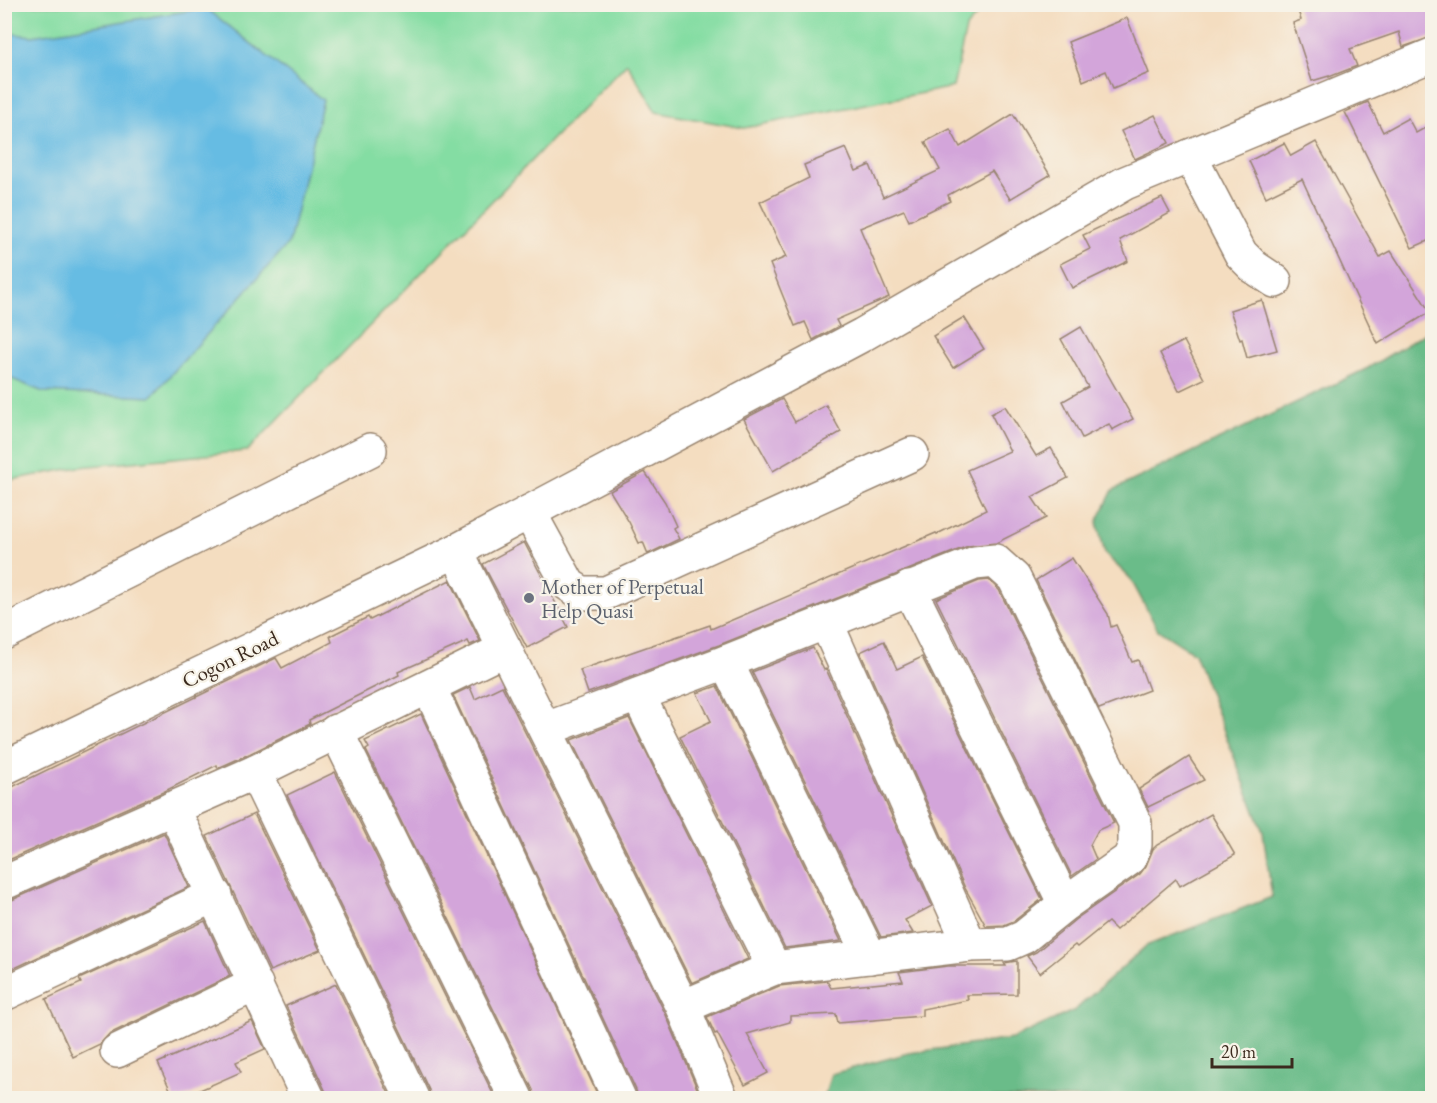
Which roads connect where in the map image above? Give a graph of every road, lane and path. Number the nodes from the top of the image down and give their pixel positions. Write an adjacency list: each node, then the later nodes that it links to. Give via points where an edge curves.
1 (1432, 55): 2 (street, Cogon Road)
2 (1190, 156): 3 (street, via 1241,254); 6 (street, Cogon Road, via 1125,183 862,335)
3 (1275, 281)
4 (370, 450): 10 (street)
5 (912, 454): 6 (street, via 606,592 582,593 569,585)
6 (529, 512): 7 (street, Cogon Road)
7 (456, 550): 11 (street); 17 (street, Cogon Road)
8 (909, 588): 9 (street); 22 (street); 22 (street, via 975,563 995,561 1014,578 1135,823 1135,845 1129,860)
9 (826, 622): 12 (street); 23 (street)
10 (4, 633)
11 (505, 649): 13 (street); 15 (street)
12 (726, 662): 14 (street); 24 (street)
13 (429, 687): 16 (street); 33 (street)
14 (638, 696): 15 (street); 25 (street)
15 (546, 729): 28 (street)
16 (336, 731): 18 (street); 32 (street)
17 (4, 768)
18 (255, 772): 19 (street); 31 (street)
19 (173, 808): 20 (street); 21 (street)
20 (4, 883)
21 (215, 895): 26 (street); 27 (street)
22 (1065, 904): 23 (street, via 1024,937 1008,944)
23 (970, 945): 24 (street)
24 (870, 957): 25 (street)
25 (774, 968): 28 (street)
26 (256, 984): 29 (street); 30 (street)
27 (4, 994)
28 (683, 1007): 34 (street)
29 (117, 1050)
30 (308, 1098)
31 (412, 1098)
32 (516, 1098)
33 (619, 1098)
34 (721, 1098)

